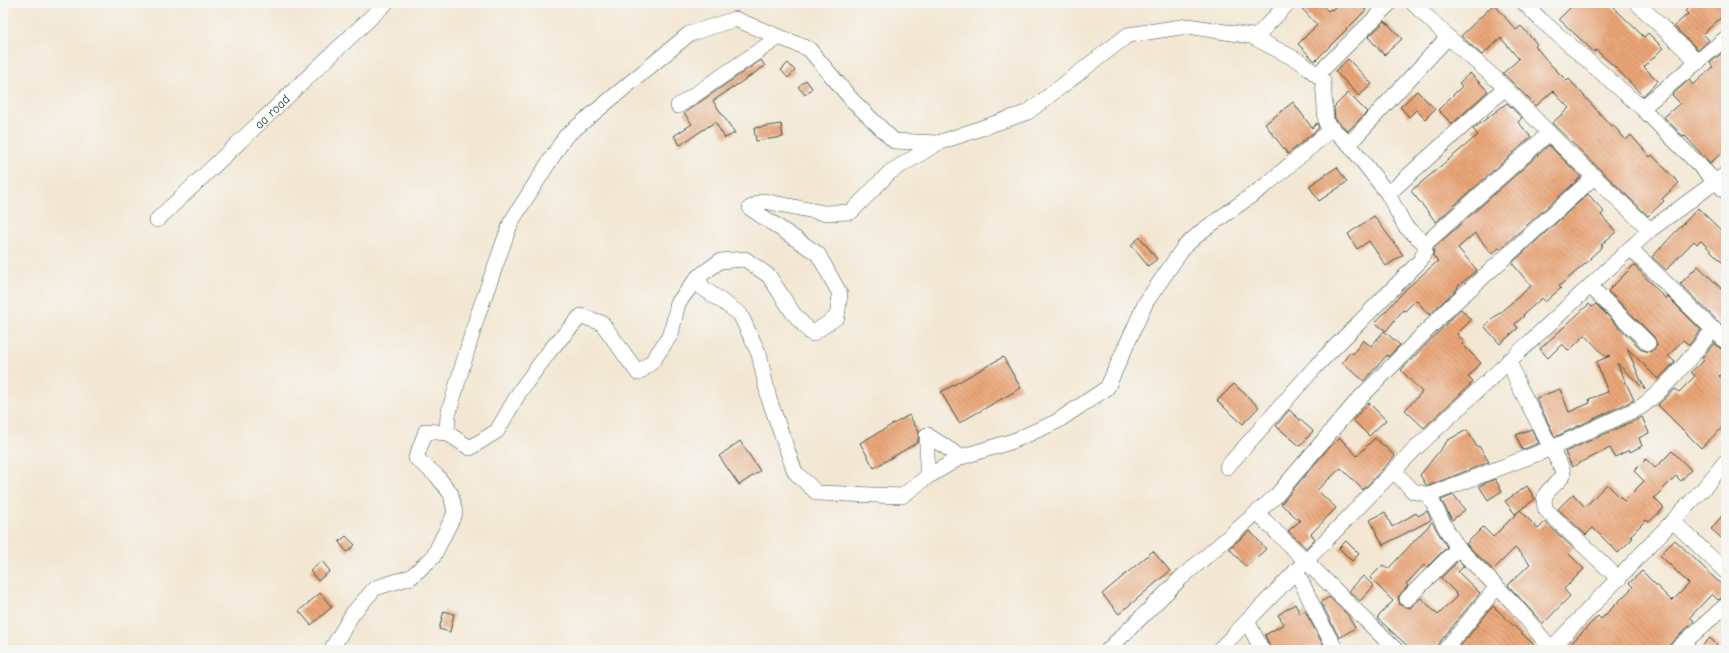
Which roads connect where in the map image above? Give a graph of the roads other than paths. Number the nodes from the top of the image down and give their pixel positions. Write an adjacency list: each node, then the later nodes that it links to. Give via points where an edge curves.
1 (386, 3): 23 (street, aa road)
2 (1288, 3): 9 (street)
3 (1390, 3): 12 (street)
4 (1413, 3): 8 (street)
5 (1524, 3): 15 (street)
6 (1637, 3): 11 (street)
7 (779, 37): 14 (street); 18 (street, via 808,49 852,100 894,141); 33 (street, via 735,19 689,34 565,136 511,222 477,317 448,415)
8 (1448, 37): 13 (street); 19 (street)
9 (1255, 38): 12 (street, via 1302,62); 18 (street, via 1188,26 1128,35 1028,112)
10 (1726, 38): 11 (street)
11 (1698, 62): 15 (street)
12 (1317, 75): 16 (street, via 1323,80 1326,123)
13 (1505, 88): 17 (street); 22 (street)
14 (678, 106)
15 (1642, 108): 21 (street)
16 (1332, 129): 19 (street); 35 (street, via 1184,247 1146,302 1107,388 1056,422 1013,441)
17 (1549, 132): 20 (street); 25 (street)
18 (938, 143): 27 (street, via 890,172 851,212 824,213 764,201 750,208 818,254 840,294 837,317 812,334 793,313 769,276 745,259 720,261)
19 (1349, 144): 22 (street)
20 (1594, 177): 24 (street); 41 (street, via 1450,306 1358,401 1276,496)
21 (1723, 183): 24 (street)
22 (1388, 194): 25 (street, via 1405,226)
23 (156, 220)
24 (1650, 230): 26 (street)
25 (1425, 244): 37 (street, via 1420,261 1316,366)
26 (1630, 248): 28 (street); 29 (street)
27 (698, 277): 33 (street, via 678,303 671,334 652,362 638,373 602,323 581,316 551,349 520,391 497,430 470,448); 39 (street, via 703,288 740,314 760,354 769,399 795,472 817,492 902,496)
28 (1590, 286): 31 (street); 32 (street)
29 (1714, 329): 30 (street); 34 (street, via 1653,398 1635,410)
30 (1726, 342)
31 (1648, 343)
32 (1510, 360): 34 (street, via 1518,384); 38 (street)
33 (447, 433): 52 (street, via 426,431 416,458 437,476 451,494 455,514 433,557 411,577 375,588 353,613)
34 (1552, 448): 40 (street); 46 (street, via 1563,475 1544,496 1546,510)
35 (961, 457): 39 (street); 39 (street, via 927,435)
36 (1726, 461): 42 (street, via 1706,487)
37 (1227, 468)
38 (1394, 471): 40 (street, via 1413,491); 44 (street)
39 (927, 477)
40 (1429, 495): 43 (street)
41 (1257, 513): 44 (street); 53 (street, via 1181,578)
42 (1673, 521): 45 (street); 46 (street)
43 (1458, 548): 47 (street); 48 (street)
44 (1301, 565): 50 (street); 56 (street); 57 (street)
45 (1726, 572)
46 (1619, 579): 59 (street)
47 (1497, 587): 58 (street); 59 (street)
48 (1407, 600)
49 (1726, 605): 51 (street)
50 (1247, 621): 54 (street); 55 (street)
51 (1678, 649)
52 (331, 650)
53 (1108, 650)
54 (1219, 650)
55 (1262, 650)
56 (1336, 650)
57 (1396, 650)
58 (1445, 650)
59 (1551, 650)

